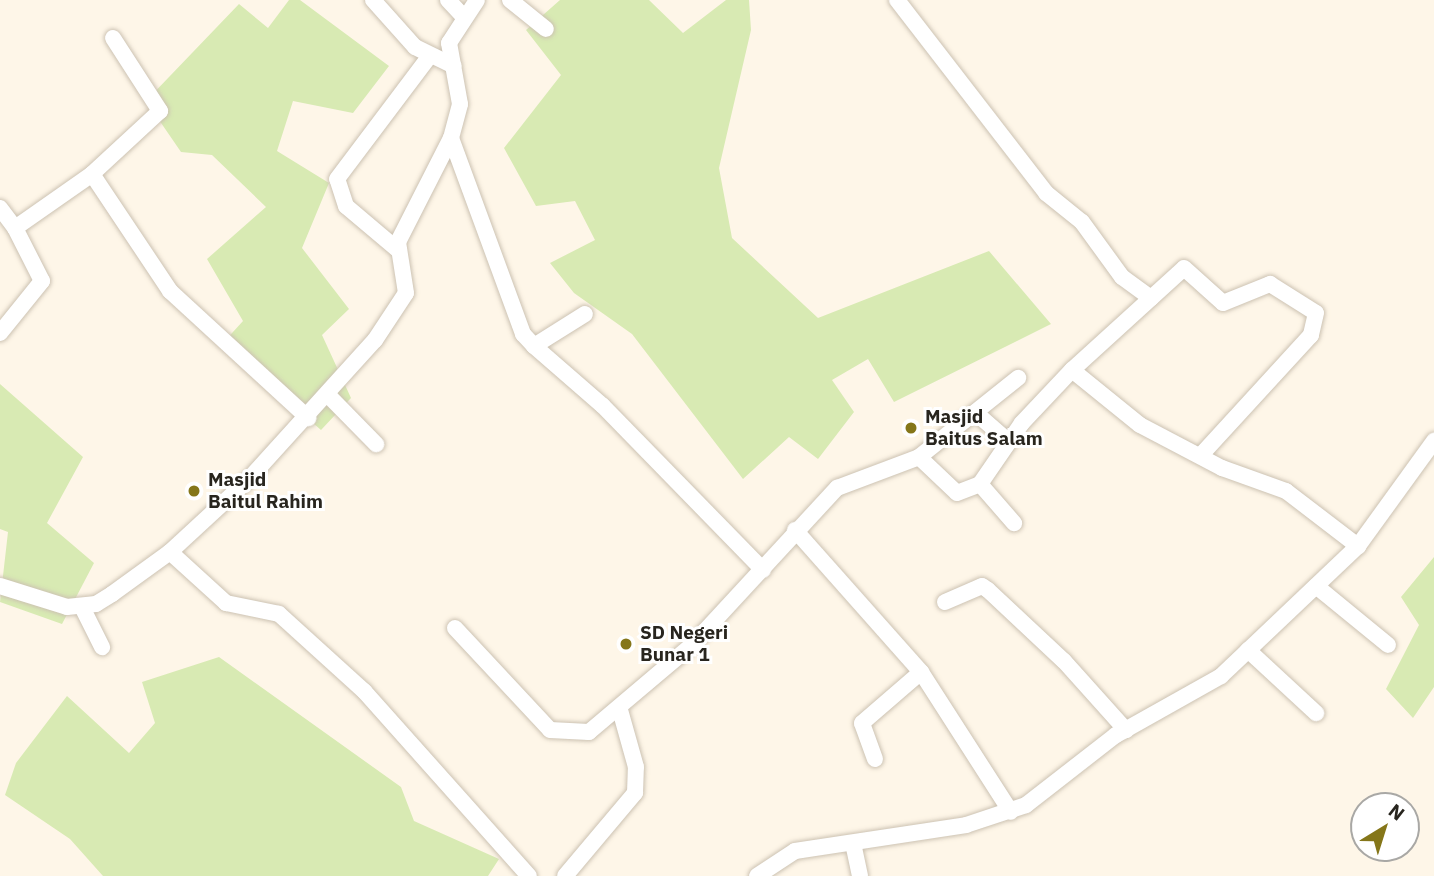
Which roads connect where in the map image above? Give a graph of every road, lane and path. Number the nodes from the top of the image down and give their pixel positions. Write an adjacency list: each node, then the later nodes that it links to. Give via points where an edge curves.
1 (373, 0): 9 (street)
2 (448, 0): 6 (street)
3 (477, 0): 6 (street)
4 (510, 0): 7 (street)
5 (897, 0): 16 (street, via 1046,193 1082,222 1122,277)
6 (463, 16): 10 (street, via 450,43)
7 (546, 29)
8 (113, 38): 12 (street, via 160,111)
9 (429, 57): 10 (street); 15 (street, via 337,179 346,206)
10 (454, 66): 11 (street, via 460,104)
11 (452, 138): 15 (street); 19 (street, via 513,320)
12 (92, 174): 14 (street); 24 (street, via 170,291)
13 (0, 208): 14 (street)
14 (15, 228): 18 (street, via 42,281)
15 (398, 250): 22 (street, via 407,278 401,305)
16 (1150, 298): 20 (street); 28 (street, via 1187,268 1223,303 1270,284 1316,313 1311,335)
17 (585, 314): 19 (street)
18 (0, 333)
19 (534, 346): 35 (street, via 603,406)
20 (1072, 370): 25 (street); 28 (street, via 1140,425)
21 (1018, 378): 23 (street)
22 (328, 395): 24 (street); 27 (street)
23 (977, 414): 25 (street); 29 (street)
24 (308, 418): 34 (street)
25 (1008, 441): 30 (street)
26 (1434, 441): 33 (street)
27 (376, 444)
28 (1200, 456): 33 (street, via 1286,491)
29 (919, 457): 30 (street, via 957,493); 32 (street, via 837,488)
30 (981, 484): 31 (street)
31 (1014, 523)
32 (795, 530): 35 (street); 44 (street)
33 (1358, 546): 37 (street)
34 (170, 552): 39 (street, via 104,599); 51 (street, via 226,603 279,614 345,674)
35 (763, 570): 45 (street)
36 (0, 586): 39 (street)
37 (1316, 586): 41 (street); 43 (street)
38 (945, 602): 47 (street, via 982,586 988,590 1064,661)
39 (82, 607): 42 (street)
40 (455, 628): 45 (street, via 550,730 589,732)
41 (1388, 645)
42 (102, 647)
43 (1248, 650): 46 (street); 47 (street, via 1199,692)
44 (921, 672): 48 (street, via 862,723); 49 (street)
45 (620, 710): 52 (street, via 636,767 635,793)
46 (1316, 713)
47 (1126, 730): 49 (street)
48 (875, 759)
49 (1011, 812): 50 (street)
50 (853, 843): 53 (street, via 794,851); 54 (street)
51 (529, 876)
52 (565, 876)
53 (757, 876)
54 (860, 876)

